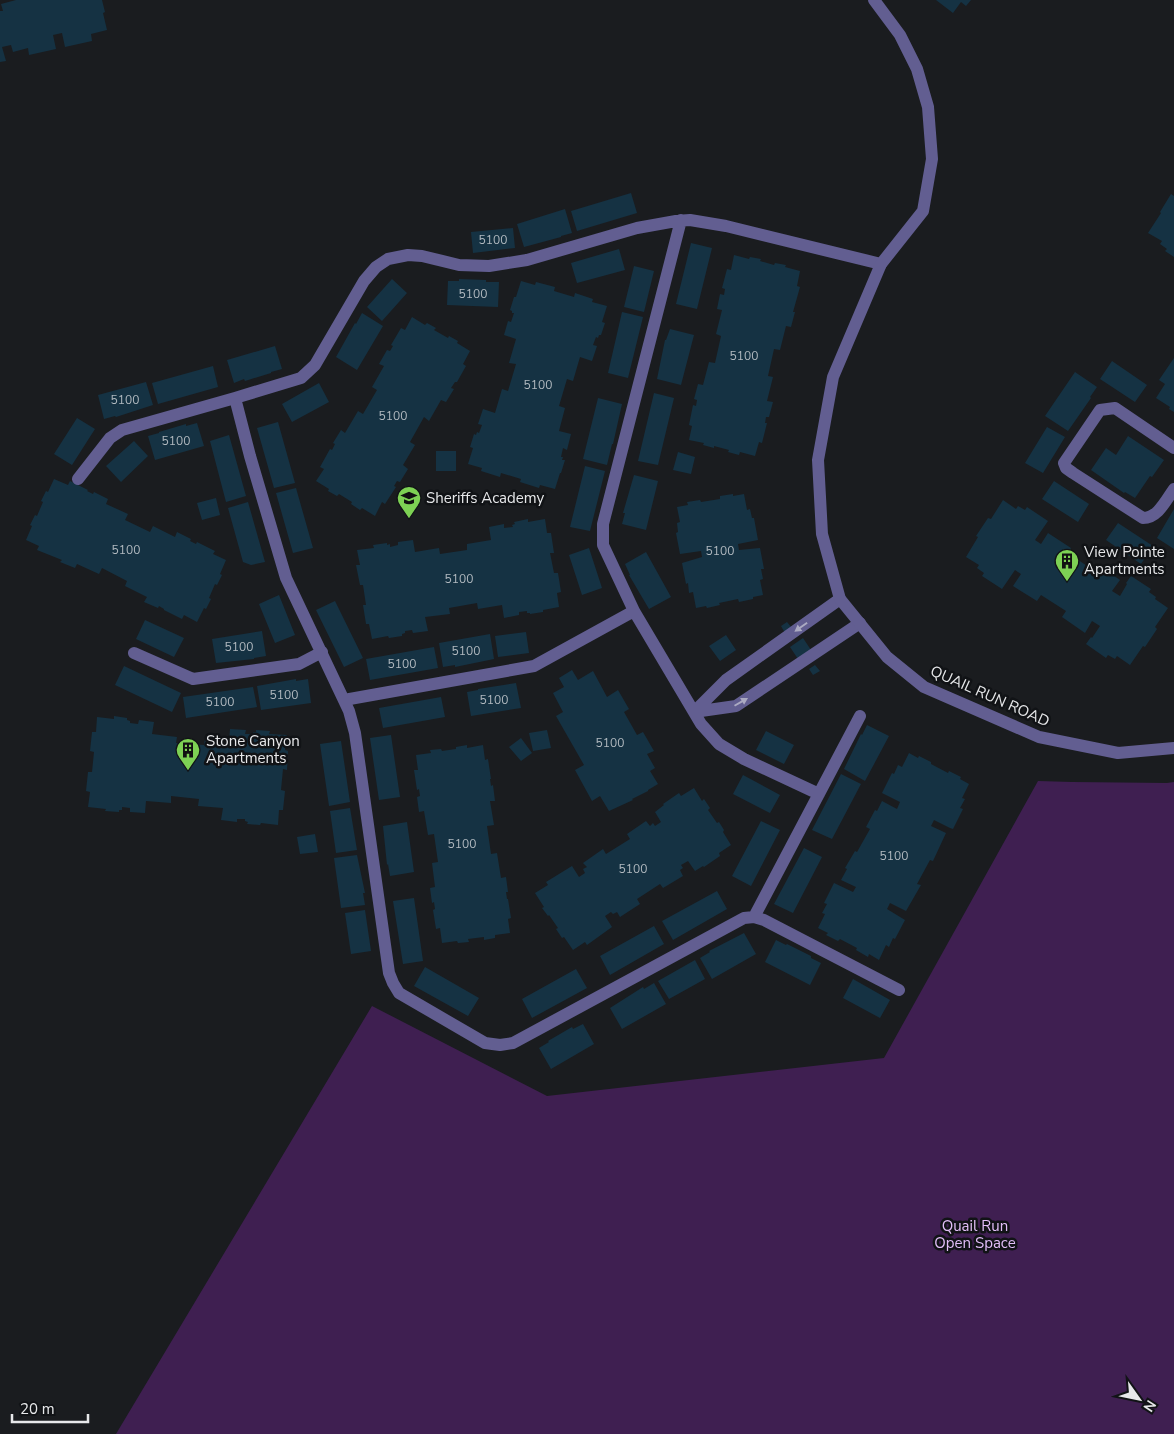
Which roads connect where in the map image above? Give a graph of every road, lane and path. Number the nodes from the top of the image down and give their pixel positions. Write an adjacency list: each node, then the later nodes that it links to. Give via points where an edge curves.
1 (874, 0): 3 (street, QUAIL RUN ROAD, via 900,35 917,69 928,107 932,159 923,211)
2 (681, 220): 3 (street, via 726,226); 4 (street, via 637,228 527,260 488,266 459,265 408,255 388,259 364,281 315,365 301,378); 9 (street, via 603,524 603,545)
3 (881, 264): 8 (street, QUAIL RUN ROAD, via 833,378 818,460 822,534)
4 (235, 398): 6 (street, via 122,430 110,438); 11 (street, via 286,578)
5 (1174, 448): 7 (street, via 1114,408 1109,408 1100,410 1064,463 1073,473 1143,518 1157,513)
6 (78, 479)
7 (1174, 489)
8 (840, 599): 10 (street, QUAIL RUN ROAD); 14 (street, one-way to 14, via 726,680)
9 (634, 611): 13 (street, via 534,666); 14 (street)
10 (860, 623): 14 (street, one-way to 10, via 736,706); 16 (street, QUAIL RUN ROAD, via 887,657 924,687 1039,737 1118,753)
11 (322, 652): 12 (street, via 299,664 193,680); 13 (street)
12 (134, 653)
13 (344, 700): 18 (street, via 355,733 392,983 399,993 484,1042 513,1043 744,918)
14 (694, 712): 17 (street, via 719,744)
15 (860, 716): 17 (street)
16 (1174, 748)
17 (819, 794): 18 (street)
18 (754, 917): 19 (street)
19 (899, 990)

